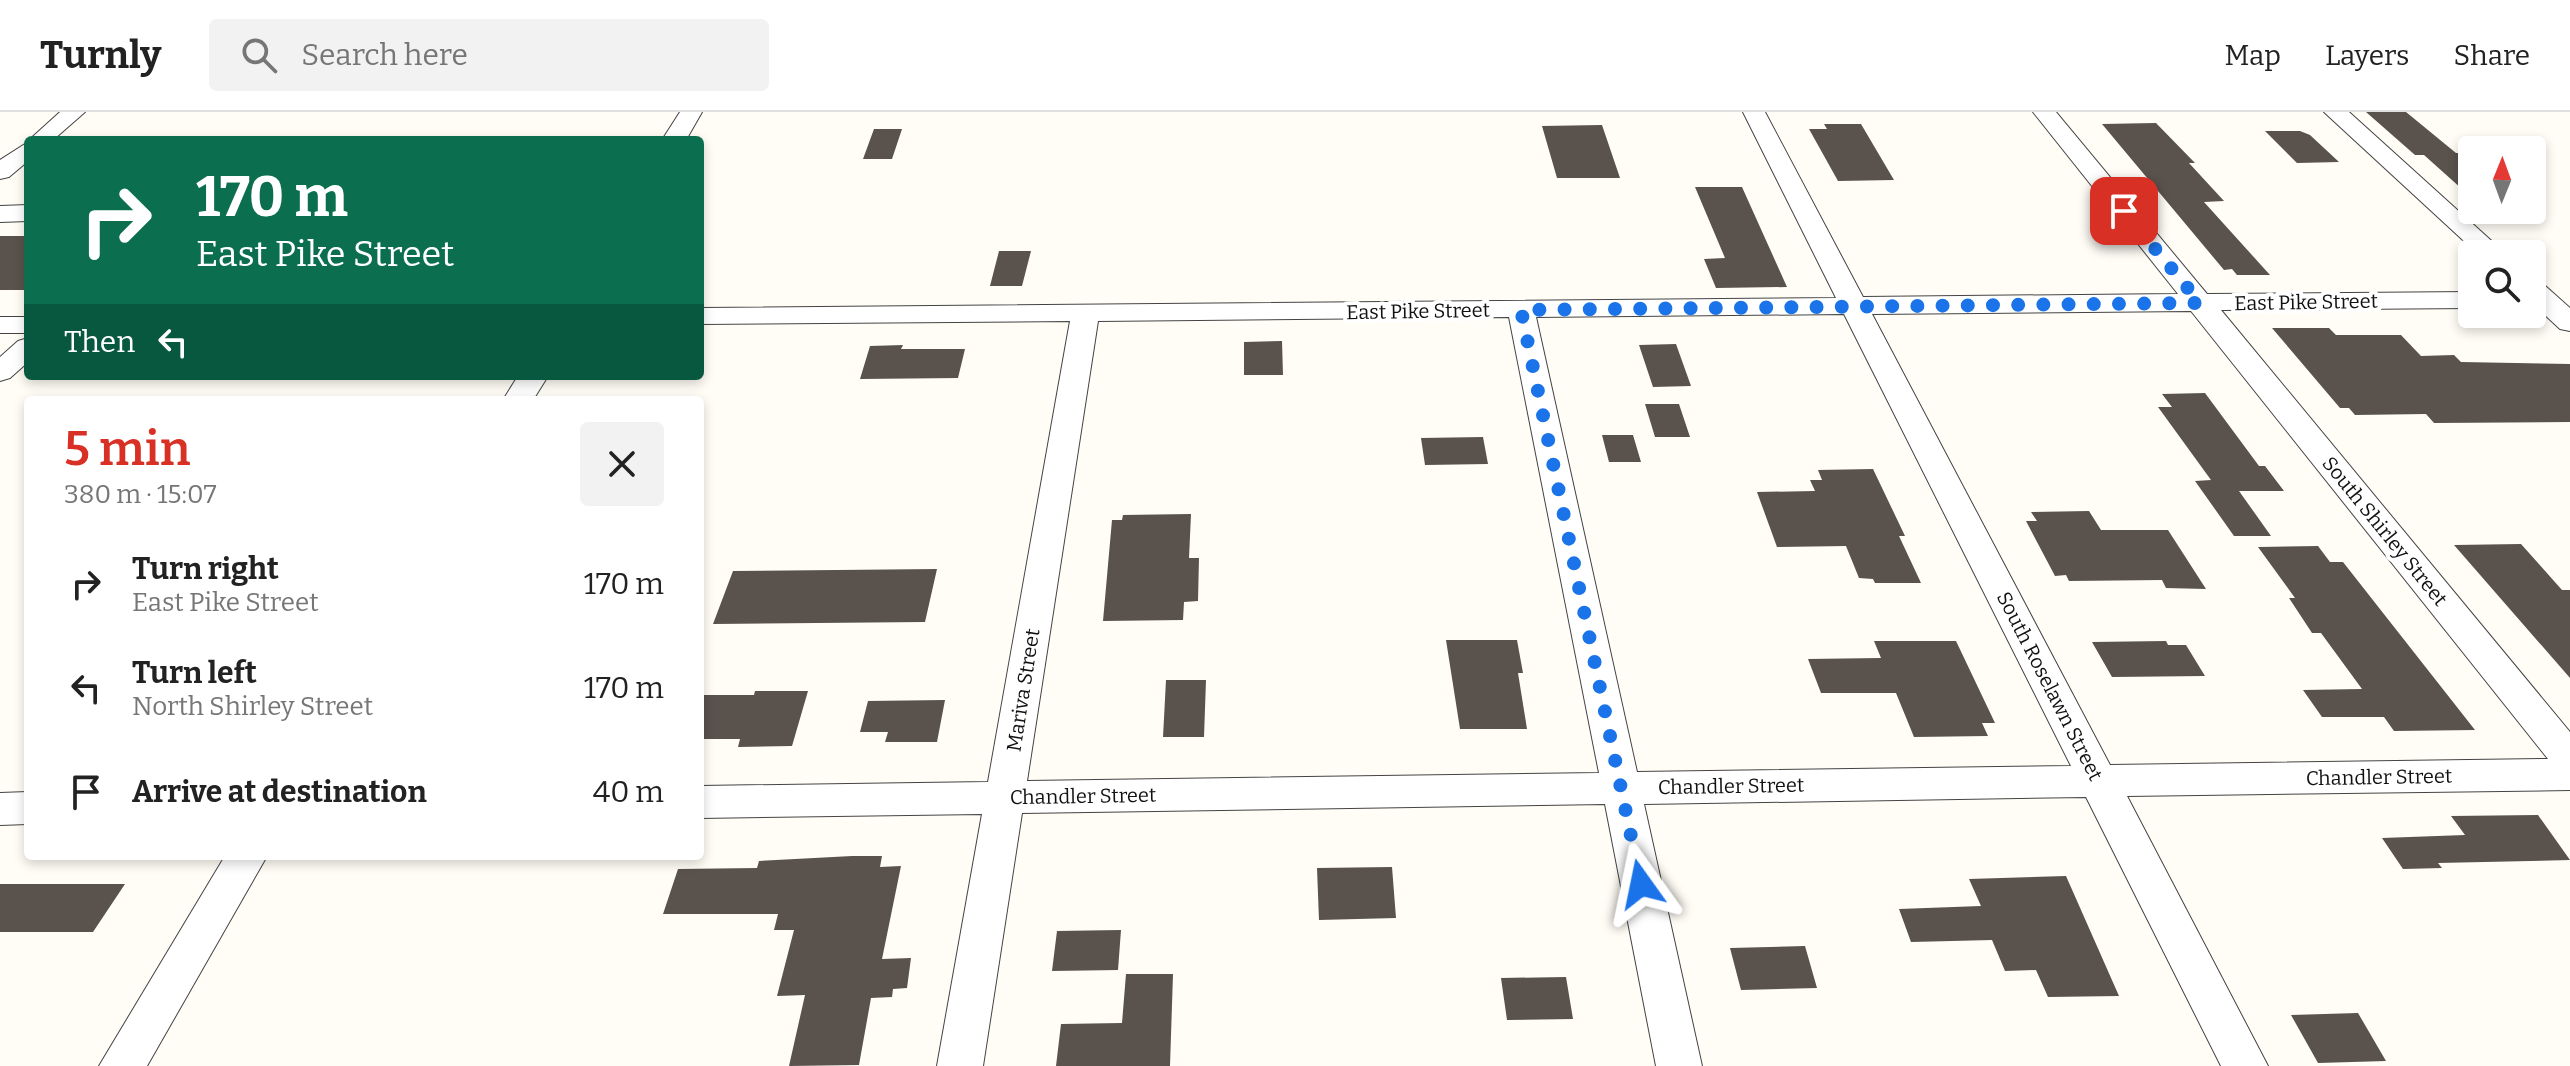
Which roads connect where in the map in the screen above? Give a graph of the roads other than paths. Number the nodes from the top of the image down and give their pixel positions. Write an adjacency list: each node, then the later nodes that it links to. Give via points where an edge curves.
1 (74, 112): 6 (street)
2 (691, 112): 7 (street)
3 (1754, 112): 16 (street, South Roselawn Street)
4 (2044, 112): 15 (street, South Shirley Street)
5 (2335, 112): 12 (street)
6 (44, 136)
7 (676, 136)
8 (24, 152): 9 (street)
9 (0, 172)
10 (24, 213): 11 (street)
11 (0, 214)
12 (2477, 240)
13 (2546, 299): 20 (street)
14 (2458, 300): 15 (street, East Pike Street)
15 (2200, 303): 16 (street, East Pike Street); 25 (street, South Shirley Street)
16 (1854, 307): 17 (street, East Pike Street); 27 (street, South Roselawn Street)
17 (1521, 310): 18 (street, East Pike Street); 28 (street)
18 (1085, 314): 19 (street, East Pike Street); 29 (street, Mariva Street)
19 (704, 316)
20 (2570, 323)
21 (0, 325): 22 (street)
22 (24, 325)
23 (24, 351): 24 (street)
24 (0, 372)
25 (2570, 759)
26 (2570, 774): 27 (street, Chandler Street)
27 (2098, 781): 28 (street, Chandler Street); 37 (street, South Roselawn Street)
28 (1620, 787): 29 (street, Chandler Street); 36 (street)
29 (1005, 798): 30 (street, Chandler Street); 35 (street, Mariva Street)
30 (704, 802)
31 (24, 808): 32 (street)
32 (0, 809)
33 (245, 860): 34 (street)
34 (122, 1066)
35 (960, 1066)
36 (1679, 1066)
37 (2245, 1066)

